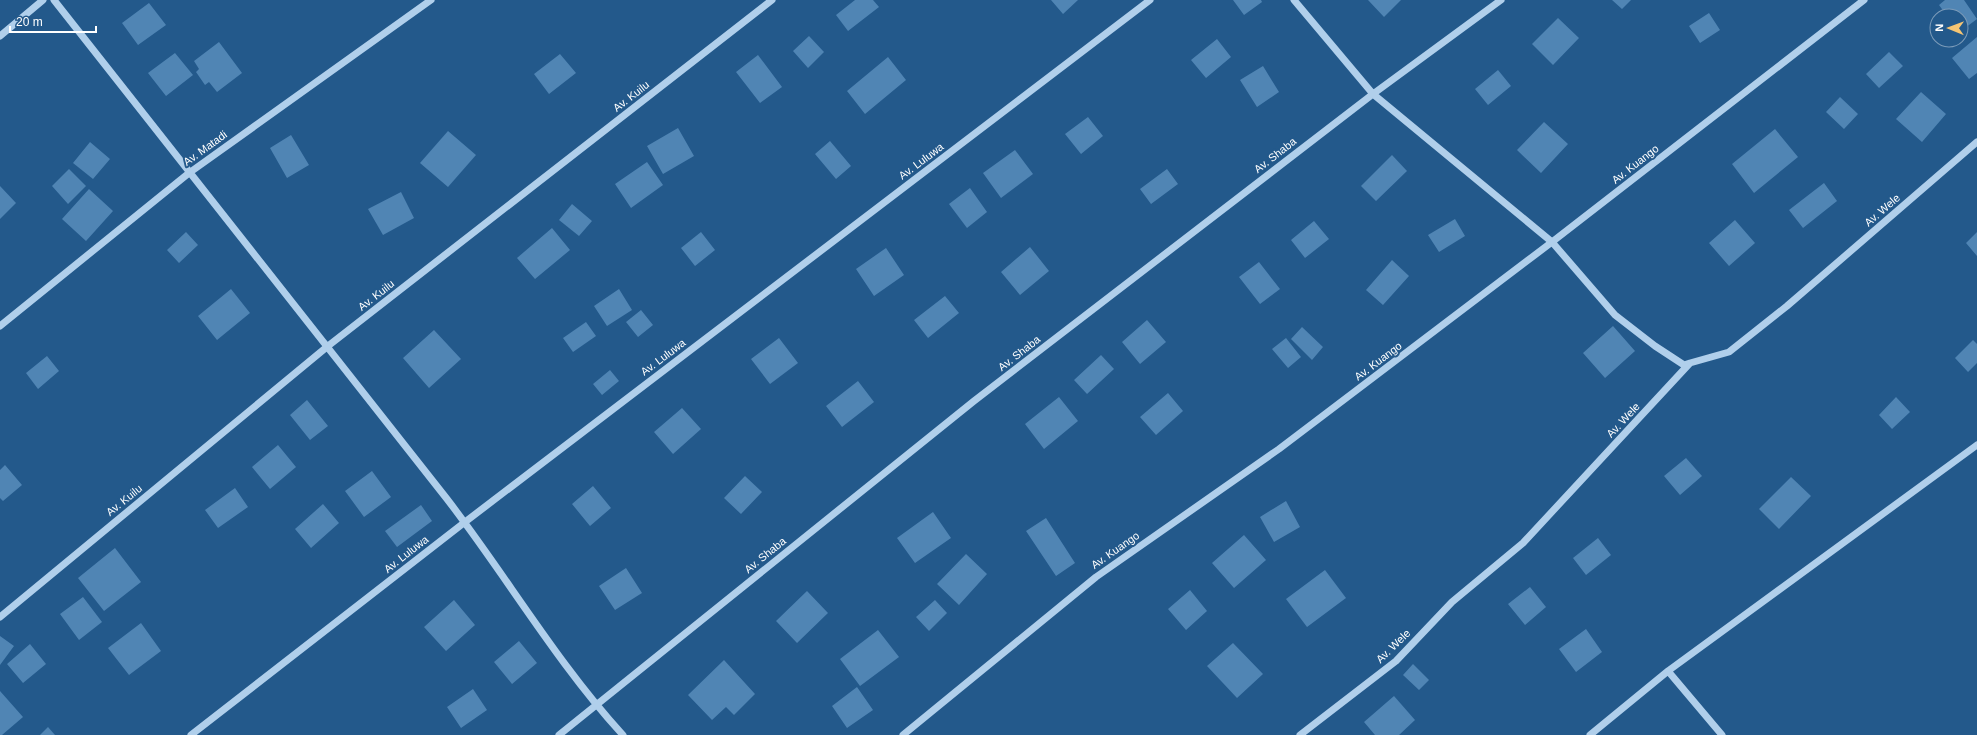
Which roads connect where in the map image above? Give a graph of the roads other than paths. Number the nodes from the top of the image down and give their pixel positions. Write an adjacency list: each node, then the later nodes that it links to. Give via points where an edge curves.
1 (43, 0): 9 (street)
2 (54, 0): 12 (street)
3 (431, 0): 12 (street, Av. Matadi)
4 (772, 0): 15 (street, Av. Kuilu)
5 (1150, 0): 18 (street, Av. Luluwa)
6 (1294, 0): 10 (street)
7 (1501, 0): 10 (street, Av. Shaba)
8 (1864, 0): 13 (street, Av. Kuango)
9 (0, 36)
10 (1373, 94): 13 (street); 21 (street, Av. Shaba, via 974,401)
11 (1977, 142): 16 (street, Av. Wele, via 1730,352)
12 (189, 173): 14 (street, Av. Matadi); 15 (street)
13 (1552, 242): 16 (street, via 1615,315 1684,365); 25 (street, Av. Kuango, via 1279,449 1096,577)
14 (0, 326)
15 (328, 346): 18 (street); 19 (street, Av. Kuilu)
16 (1690, 363): 26 (street, Av. Wele, via 1523,543 1452,602 1396,661)
17 (1977, 445): 20 (street)
18 (465, 522): 21 (street); 22 (street, Av. Luluwa)
19 (0, 617)
20 (1668, 671): 27 (street); 28 (street)
21 (596, 706): 23 (street, Av. Shaba); 24 (street)
22 (191, 735)
23 (559, 735)
24 (623, 735)
25 (903, 735)
26 (1300, 735)
27 (1590, 735)
28 (1722, 735)

